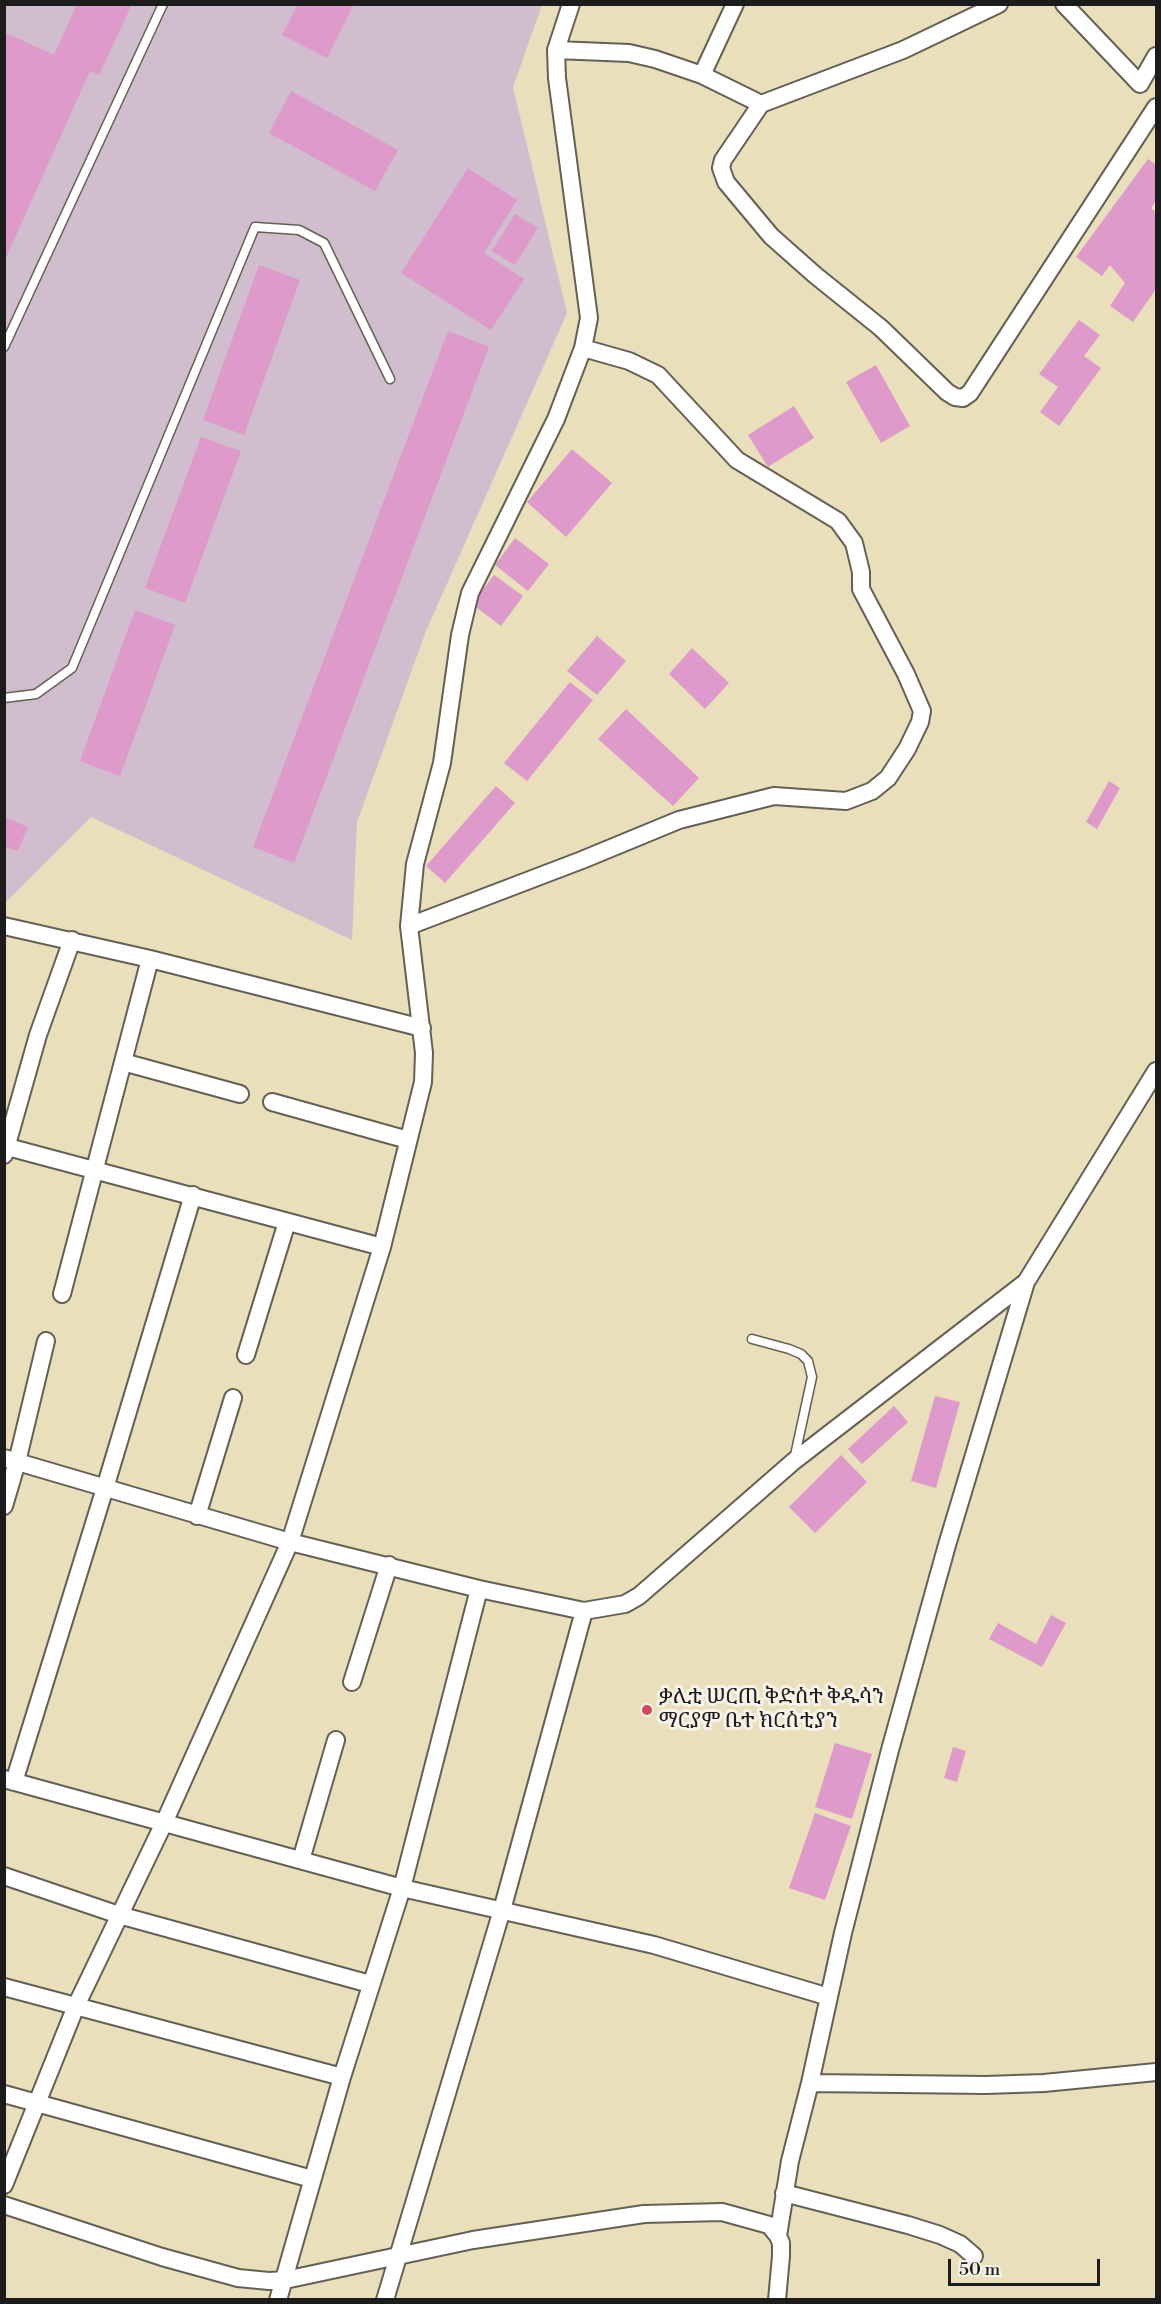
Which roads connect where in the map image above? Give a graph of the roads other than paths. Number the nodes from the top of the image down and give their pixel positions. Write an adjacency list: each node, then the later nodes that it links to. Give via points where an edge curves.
1 (163, 4): 13 (lane)
2 (571, 4): 6 (street)
3 (735, 4): 8 (street)
4 (999, 4): 11 (street, via 903,50)
5 (1064, 4): 9 (street)
6 (556, 50): 8 (street, via 628,53); 14 (street, via 589,318)
7 (1156, 56): 9 (street)
8 (702, 75): 11 (street)
9 (1140, 84): 10 (street)
10 (1156, 99)
11 (761, 104): 12 (street, via 723,160 721,168 726,182 771,236 881,328 947,392 963,398 970,393)
12 (1156, 107)
13 (4, 347)
14 (583, 348): 18 (street, via 556,419 470,593 459,635 441,763 415,864); 18 (street, via 630,361 658,375 737,460 838,521 854,543 861,589 906,674 922,711 920,722 888,778 872,791 846,801 774,796 679,820)
15 (390, 379): 16 (lane, via 324,243 299,230 255,227 72,668 36,694)
16 (4, 698)
17 (4, 926): 19 (street)
18 (410, 926): 21 (street)
19 (72, 940): 20 (street); 27 (street, via 38,1035)
20 (150, 959): 21 (street); 22 (street)
21 (422, 1028): 26 (street, via 423,1082)
22 (123, 1062): 24 (street); 28 (street)
23 (1156, 1071): 32 (street)
24 (240, 1094)
25 (272, 1102): 26 (street)
26 (408, 1140): 31 (street)
27 (5, 1149): 28 (street)
28 (95, 1170): 29 (street); 33 (street)
29 (193, 1195): 30 (street); 40 (street)
30 (287, 1222): 31 (street); 36 (street)
31 (381, 1247): 43 (street)
32 (1026, 1282): 39 (street); 58 (street, via 890,1750)
33 (62, 1294)
34 (752, 1339): 39 (lane, via 789,1349 808,1361 812,1377)
35 (46, 1341): 38 (street)
36 (246, 1355)
37 (233, 1398): 42 (street)
38 (11, 1460): 40 (street); 41 (street)
39 (794, 1461): 46 (street, via 639,1596 626,1604)
40 (105, 1488): 42 (street); 49 (street)
41 (4, 1506)
42 (197, 1516): 43 (street)
43 (290, 1542): 44 (street); 50 (street)
44 (389, 1566): 45 (street); 47 (street)
45 (479, 1589): 46 (street); 53 (street)
46 (584, 1611): 54 (street)
47 (352, 1682)
48 (336, 1740): 51 (street)
49 (9, 1780): 50 (street)
50 (164, 1823): 51 (street); 55 (street)
51 (301, 1860): 53 (street)
52 (4, 1876): 55 (street)
53 (402, 1888): 54 (street); 56 (street)
54 (502, 1910): 58 (street, via 654,1945); 70 (street)
55 (119, 1915): 56 (street); 59 (street)
56 (370, 1984): 61 (street)
57 (4, 1987): 59 (street)
58 (829, 1998): 62 (street)
59 (76, 2006): 61 (street); 64 (street)
60 (1156, 2072): 62 (street, via 986,2085)
61 (342, 2077): 65 (street)
62 (810, 2083): 67 (street)
63 (4, 2094): 64 (street)
64 (38, 2103): 65 (street); 66 (street)
65 (312, 2179): 72 (street)
66 (4, 2185)
67 (784, 2193): 69 (street); 71 (street, via 940,2235)
68 (4, 2205): 72 (street, via 238,2278)
69 (778, 2236): 70 (street, via 769,2225 757,2221 722,2212 689,2211 644,2214); 75 (street, via 781,2256)
70 (399, 2255): 72 (street); 74 (street)
71 (974, 2256)
72 (285, 2280): 73 (street)
73 (279, 2300)
74 (385, 2300)
75 (777, 2300)

